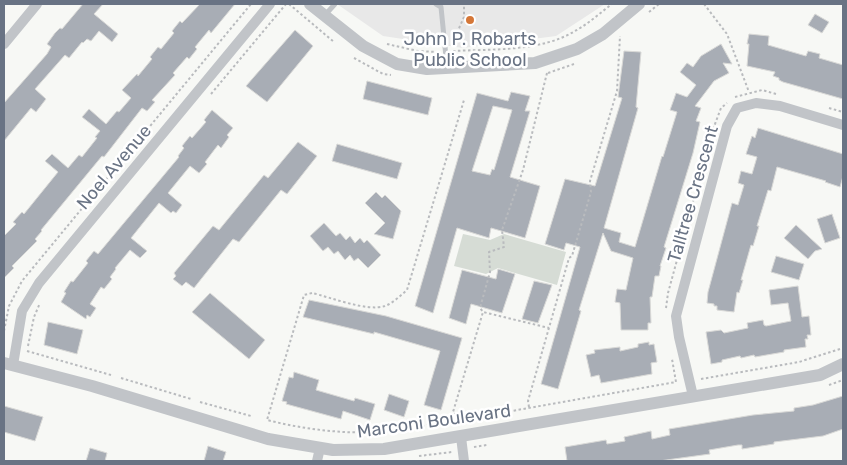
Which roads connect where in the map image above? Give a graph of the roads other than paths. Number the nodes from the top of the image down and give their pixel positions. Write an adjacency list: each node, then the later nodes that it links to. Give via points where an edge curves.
1 (37, 4): 8 (street)
2 (270, 4): 11 (street, Noel Avenue, via 39,284 22,311)
3 (310, 4): 7 (street)
4 (335, 4): 7 (lane)
5 (436, 4): 9 (lane, via 441,8)
6 (639, 4): 9 (street, via 603,34 574,51 535,63)
7 (325, 16): 9 (street, via 364,46 397,64 427,69)
8 (4, 44)
9 (447, 68)
10 (843, 125): 13 (street, Talltree Crescent, via 780,106 756,103 737,108 727,126 676,316)
11 (8, 364): 15 (street, Marconi Boulevard, via 268,439)
12 (843, 364): 13 (street, Marconi Boulevard, via 820,375)
13 (693, 396): 14 (street, Marconi Boulevard)
14 (460, 437): 15 (street, Marconi Boulevard, via 384,449); 17 (street)
15 (320, 448): 16 (street)
16 (317, 461)
17 (464, 461)

